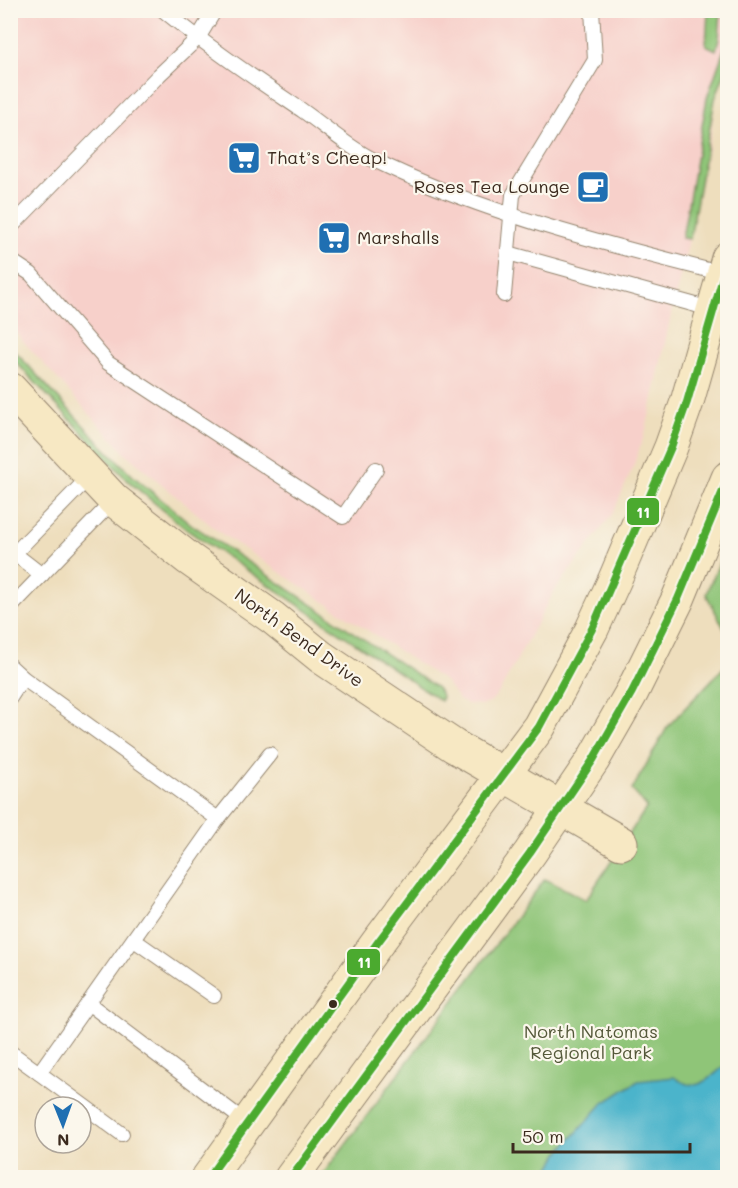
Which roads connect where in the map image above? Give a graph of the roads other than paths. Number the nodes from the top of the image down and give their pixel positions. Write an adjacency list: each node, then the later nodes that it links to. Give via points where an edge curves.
1 (163, 10): 4 (lane)
2 (215, 10): 4 (lane)
3 (592, 10): 5 (lane, via 595,60 513,195)
4 (198, 38): 5 (lane, via 372,159 436,188); 6 (lane)
5 (511, 214): 7 (lane); 9 (lane, via 581,236)
6 (10, 228)
7 (508, 253): 10 (lane); 11 (lane)
8 (10, 260): 13 (lane, via 31,274 108,363 343,517)
9 (726, 266): 11 (main road)
10 (504, 295)
11 (714, 310): 24 (main road, via 681,420 615,579 539,727)
12 (10, 389): 14 (main road, North Bend Drive)
13 (376, 469)
14 (91, 475): 16 (main road, North Bend Drive); 17 (lane)
15 (728, 478): 25 (main road, via 678,599 632,692)
16 (114, 500): 18 (lane); 24 (main road, North Bend Drive, via 321,657)
17 (13, 556): 18 (lane)
18 (42, 576): 19 (lane)
19 (10, 608)
20 (10, 666): 21 (lane)
21 (23, 678): 22 (lane); 26 (lane)
22 (10, 698)
23 (270, 754): 26 (lane)
24 (504, 775): 25 (main road, North Bend Drive); 33 (main road)
25 (561, 807): 27 (main road, North Bend Drive); 36 (main road)
26 (218, 819): 28 (lane)
27 (621, 843)
28 (134, 939): 29 (lane); 30 (lane)
29 (214, 996)
30 (88, 1003): 32 (lane); 33 (lane)
31 (10, 1052): 32 (lane)
32 (39, 1072): 34 (lane)
33 (247, 1123): 35 (main road)
34 (122, 1134)
35 (208, 1178)
36 (291, 1178)

